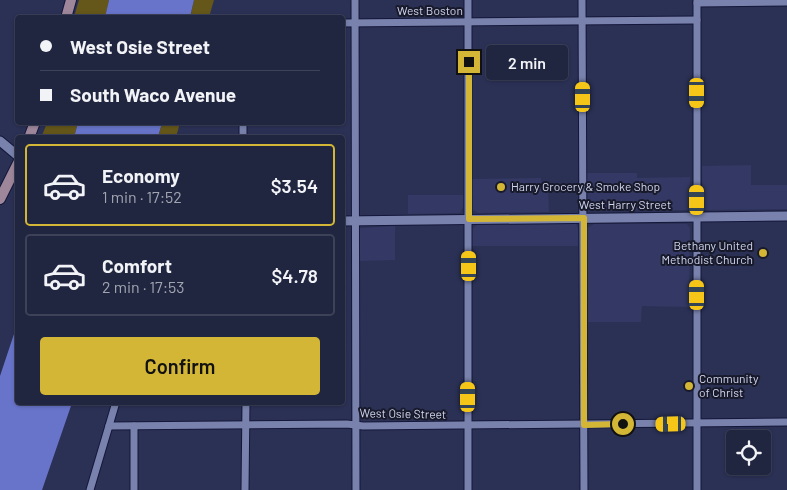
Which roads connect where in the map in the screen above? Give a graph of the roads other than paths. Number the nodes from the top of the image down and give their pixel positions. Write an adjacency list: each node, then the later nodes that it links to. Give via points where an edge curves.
1 (71, 0): 7 (main road)
2 (355, 0): 12 (street)
3 (468, 0): 9 (street)
4 (582, 0): 10 (street)
5 (697, 2): 6 (street); 8 (street)
6 (787, 2)
7 (67, 15)
8 (697, 20): 10 (street, West Boston); 18 (street)
9 (468, 22): 10 (street, West Boston); 12 (street, West Boston); 20 (street)
10 (582, 22): 19 (street)
11 (345, 23): 12 (street, West Boston)
12 (355, 23): 22 (street)
13 (0, 141): 14 (street)
14 (15, 154)
15 (15, 169): 16 (main road)
16 (0, 199)
17 (787, 216): 18 (street, West Harry Street)
18 (697, 217): 19 (street, West Harry Street); 26 (street)
19 (584, 218): 20 (street, West Harry Street); 29 (street)
20 (469, 219): 22 (street, West Harry Street); 32 (street)
21 (345, 221): 22 (street, West Harry Street)
22 (355, 221): 28 (street)
23 (115, 405): 30 (street)
24 (246, 405): 27 (street)
25 (787, 422): 26 (street, West Osie Street)
26 (697, 423): 29 (street, West Osie Street); 39 (street)
27 (246, 425): 28 (street, West Osie Street); 31 (street, West Osie Street); 35 (street)
28 (356, 425): 32 (street, West Osie Street); 36 (street)
29 (584, 425): 32 (street, West Osie Street); 38 (street)
30 (109, 426): 31 (street, West Osie Street); 33 (street)
31 (134, 426): 34 (street)
32 (468, 426): 37 (street)
33 (90, 490)
34 (134, 490)
35 (246, 490)
36 (356, 490)
37 (468, 490)
38 (584, 490)
39 (697, 490)

